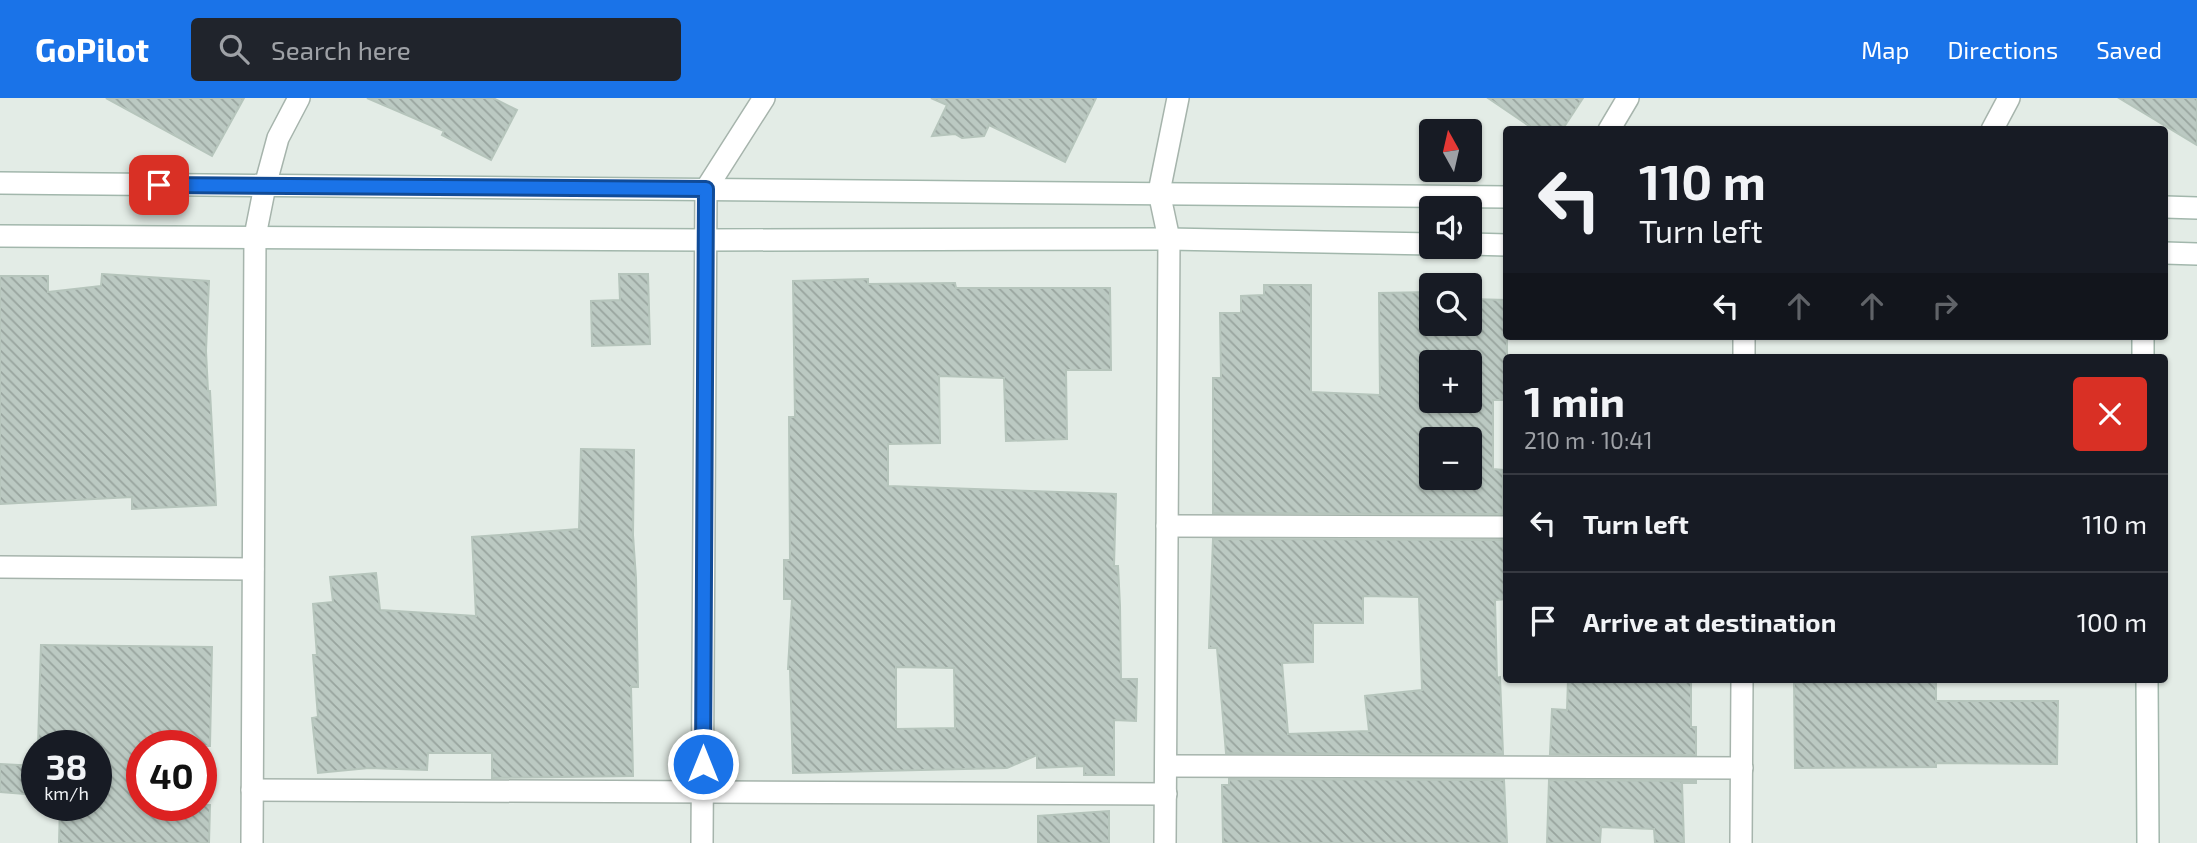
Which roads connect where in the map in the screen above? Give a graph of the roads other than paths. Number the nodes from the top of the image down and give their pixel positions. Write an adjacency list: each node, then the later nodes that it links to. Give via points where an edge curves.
1 (299, 98): 9 (street, via 278,138)
2 (764, 98): 10 (street)
3 (1178, 98): 11 (street)
4 (1628, 98): 6 (street)
5 (2009, 98): 7 (street)
6 (1611, 126)
7 (1994, 126)
8 (0, 183): 9 (street)
9 (265, 186): 10 (street); 16 (street)
10 (706, 189): 11 (street); 18 (street)
11 (1159, 192): 12 (street); 17 (street)
12 (1503, 197)
13 (2168, 207): 14 (street)
14 (2197, 208)
15 (0, 236): 16 (street)
16 (255, 236): 18 (street); 27 (street)
17 (1169, 239): 18 (street); 19 (street); 24 (street)
18 (706, 240): 33 (street)
19 (1419, 244)
20 (1482, 244): 21 (street)
21 (1503, 245)
22 (2168, 253): 23 (street)
23 (2197, 254)
24 (1167, 526): 25 (street); 30 (street)
25 (1503, 527)
26 (0, 567): 27 (street)
27 (253, 569): 32 (street)
28 (1742, 683): 31 (street)
29 (2147, 683): 39 (street)
30 (1166, 766): 31 (street); 34 (street)
31 (1742, 768): 38 (street)
32 (252, 790): 33 (street); 35 (street)
33 (703, 792): 34 (street); 36 (street)
34 (1166, 794): 37 (street)
35 (252, 843)
36 (702, 843)
37 (1165, 843)
38 (1741, 843)
39 (2148, 843)

